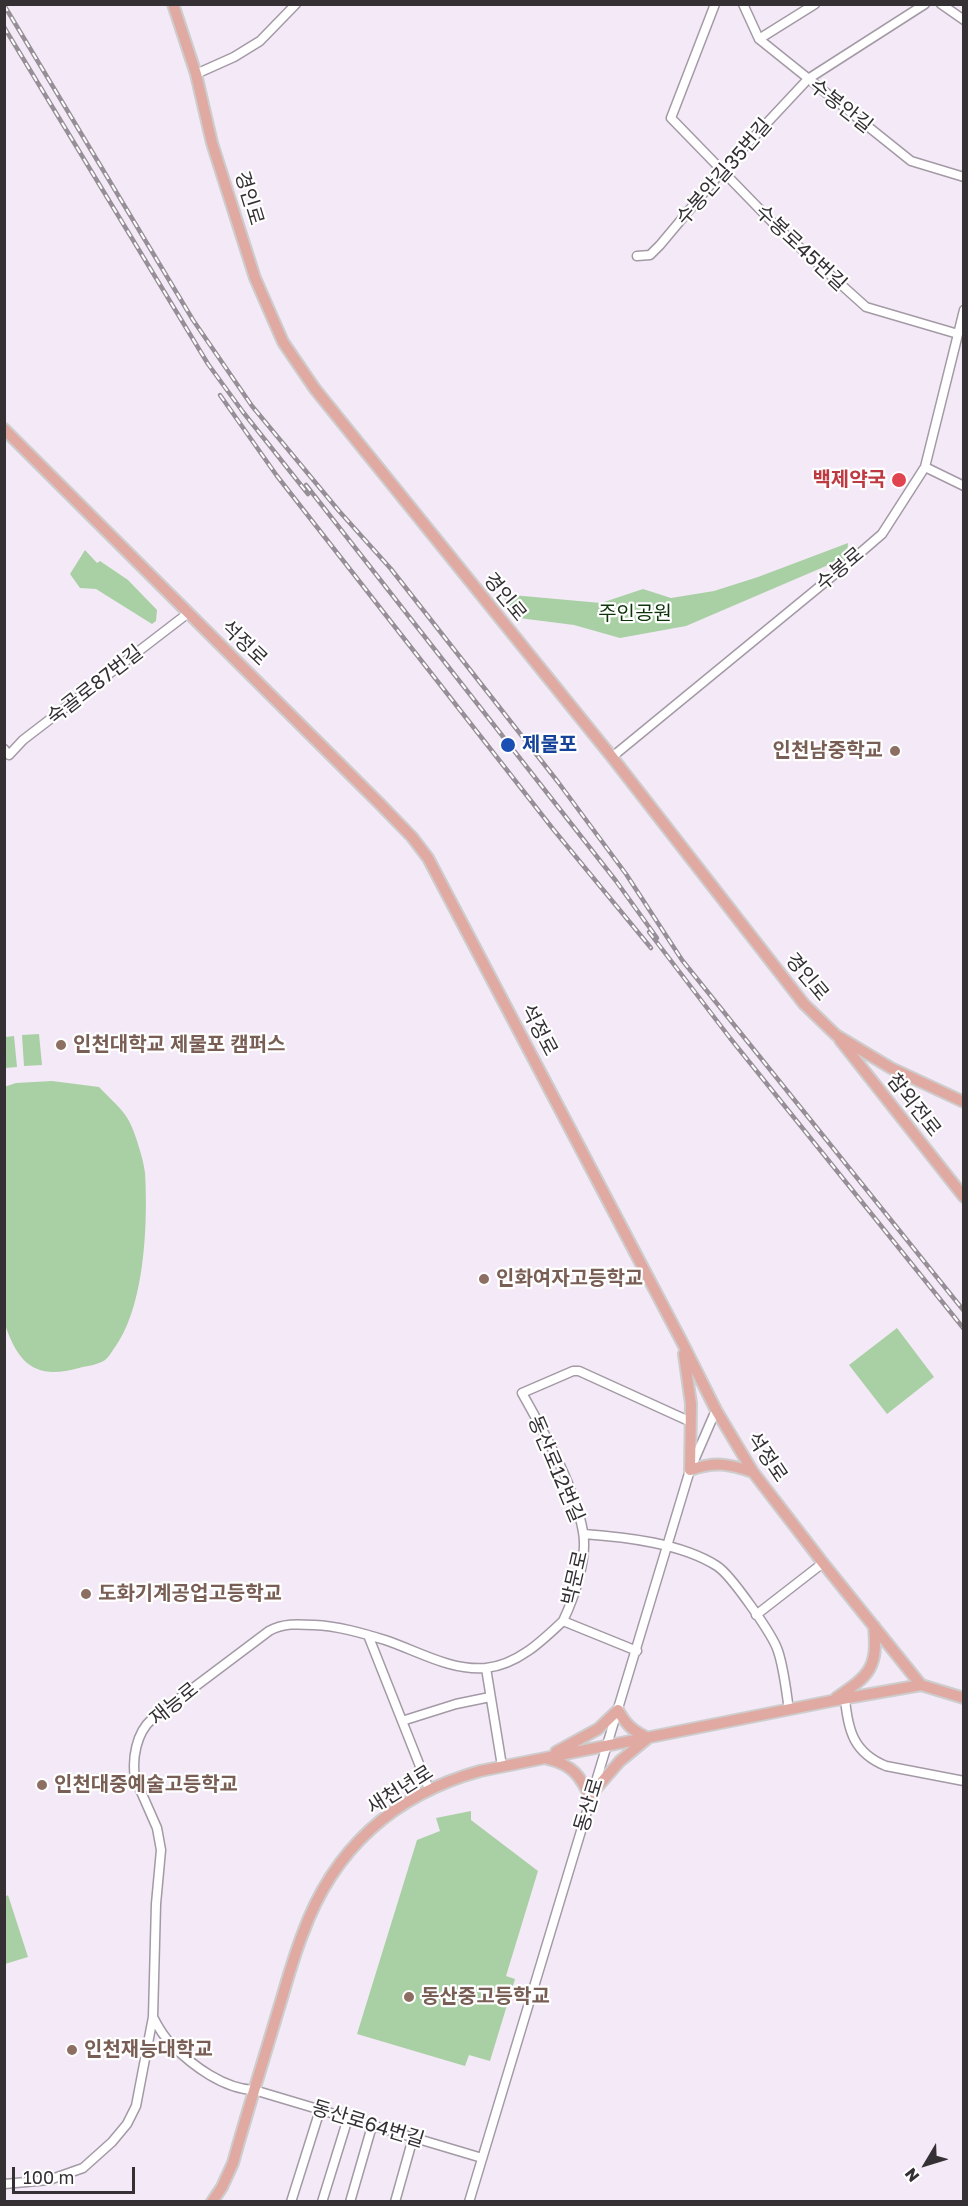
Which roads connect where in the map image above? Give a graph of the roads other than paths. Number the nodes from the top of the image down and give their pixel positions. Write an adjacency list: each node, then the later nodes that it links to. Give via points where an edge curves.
1 (173, 4): 10 (main road, 경인로)
2 (296, 4): 10 (street, via 260,41)
3 (716, 4): 12 (street, 수봉로45번길, via 671,118)
4 (743, 4): 9 (street, 수봉안길)
5 (815, 4): 9 (street)
6 (925, 4): 11 (street, 수봉안길35번길)
7 (941, 4): 8 (street)
8 (963, 20)
9 (759, 39): 11 (street, 수봉안길)
10 (196, 74): 22 (main road, 경인로, via 212,143 255,278 283,342 315,389)
11 (808, 80): 12 (street, 수봉안길35번길); 13 (street, 수봉안길, via 911,161)
12 (722, 171): 14 (street, 수봉안길35번길, via 650,255); 16 (street, 수봉로45번길, via 777,228 866,307)
13 (963, 177)
14 (637, 256)
15 (963, 310): 16 (street, 수봉로)
16 (958, 334): 18 (street, 수봉로)
17 (4, 429): 20 (main road, 석정로)
18 (925, 467): 19 (street); 22 (street, 수봉로, via 882,534)
19 (963, 486)
20 (187, 614): 21 (street, 숙골로87번길); 26 (main road, 석정로, via 412,837 428,858)
21 (6, 754)
22 (612, 757): 23 (main road, 경인로, via 804,1004)
23 (837, 1035): 24 (main road, 경인로, via 891,1068); 25 (main road, 참외전로)
24 (963, 1102)
25 (963, 1197)
26 (682, 1341): 27 (main road, 석정로); 28 (main road)
27 (716, 1410): 29 (street, 동산로); 30 (main road, 석정로)
28 (691, 1422): 29 (main road); 31 (street, 동산로12번길, via 579,1371 522,1394 556,1459)
29 (690, 1470): 30 (main road, via 714,1463); 32 (street, 동산로)
30 (753, 1472): 33 (main road, 석정로)
31 (584, 1534): 32 (street, 동산로12번길); 35 (street, 박문로, via 576,1590)
32 (667, 1547): 34 (street, 동산로12번길, via 721,1570); 38 (street, 동산로)
33 (823, 1563): 34 (street); 36 (main road, 석정로)
34 (756, 1615): 46 (street, 동산로12번길, via 778,1651)
35 (563, 1621): 38 (street); 39 (street, 재능로, via 528,1651)
36 (874, 1625): 40 (main road, 석정로); 44 (main road, via 876,1646 872,1666 857,1683)
37 (368, 1635): 39 (street, 재능로, via 452,1665); 47 (street); 55 (street, 재능로, via 326,1625 278,1627 146,1724 136,1747 133,1770 161,1843)
38 (637, 1651): 45 (street, 동산로)
39 (486, 1668): 41 (street)
40 (921, 1685): 42 (main road); 43 (main road, 새천년로)
41 (490, 1697): 47 (street); 51 (street)
42 (963, 1698)
43 (844, 1699): 44 (main road, 새천년로); 52 (street, via 850,1730 860,1750 874,1761)
44 (831, 1701): 46 (main road, 새천년로)
45 (618, 1710): 48 (main road, via 632,1731); 49 (street, 동산로); 50 (main road, via 598,1729)
46 (789, 1710): 48 (main road, 새천년로)
47 (402, 1721): 53 (street)
48 (648, 1738): 49 (main road, 새천년로); 54 (main road, via 620,1761)
49 (607, 1747): 50 (main road, 새천년로); 54 (street, 동산로)
50 (545, 1758): 51 (main road, 새천년로); 54 (main road, via 562,1762 575,1772)
51 (502, 1766): 53 (main road, 새천년로)
52 (963, 1781)
53 (429, 1789): 56 (main road, 새천년로, via 366,1833 345,1855 325,1886 303,1930)
54 (592, 1795): 61 (street, 동산로)
55 (153, 2018): 56 (street, 동산로64번길, via 171,2045 198,2067 229,2086); 62 (street, 재능로, via 136,2106 112,2142 93,2161 72,2172 49,2180)
56 (254, 2090): 57 (street, 동산로64번길); 63 (main road, 새천년로, via 233,2163)
57 (320, 2110): 58 (street, 동산로64번길); 64 (street)
58 (348, 2118): 59 (street, 동산로64번길); 65 (street)
59 (372, 2126): 60 (street, 동산로64번길); 66 (street)
60 (413, 2138): 61 (street, 동산로64번길); 67 (street)
61 (482, 2158): 68 (street, 동산로)
62 (4, 2184)
63 (212, 2202)
64 (291, 2202)
65 (322, 2202)
66 (350, 2202)
67 (395, 2202)
68 (469, 2202)

